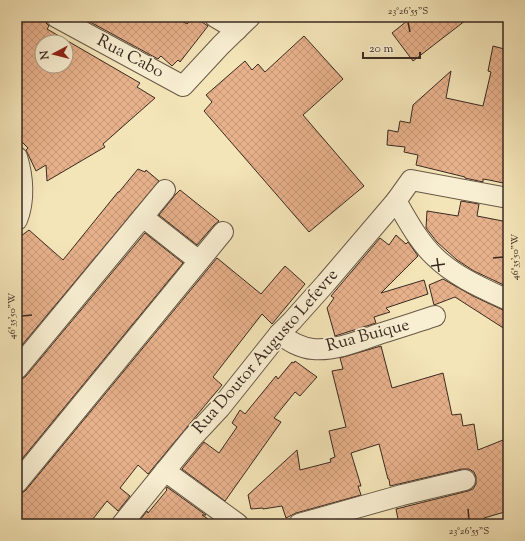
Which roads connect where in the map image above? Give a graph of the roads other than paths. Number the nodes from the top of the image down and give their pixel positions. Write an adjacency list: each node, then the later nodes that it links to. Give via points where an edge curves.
1 (56, 17): 3 (street, Rua Cabo, via 184,86)
2 (215, 17): 3 (street)
3 (243, 24)
4 (17, 157): 9 (street, via 22,185)
5 (165, 190): 8 (street)
6 (508, 198): 7 (street, Rua Doutor Augusto Lefevre, via 411,180)
7 (396, 201): 12 (street, via 421,242 434,256 455,272); 14 (street, Rua Doutor Augusto Lefevre)
8 (143, 217): 11 (street); 15 (street)
9 (17, 220)
10 (223, 232): 11 (street)
11 (199, 261): 18 (street)
12 (508, 300)
13 (435, 316): 14 (street, Rua Buique, via 362,340 326,348 304,348)
14 (279, 334): 16 (street, Rua Doutor Augusto Lefevre)
15 (17, 369)
16 (165, 471): 19 (street, Rua Doutor Augusto Lefevre); 20 (street)
17 (465, 480): 21 (street)
18 (17, 483)
19 (122, 524)
20 (238, 524)
21 (299, 524)

